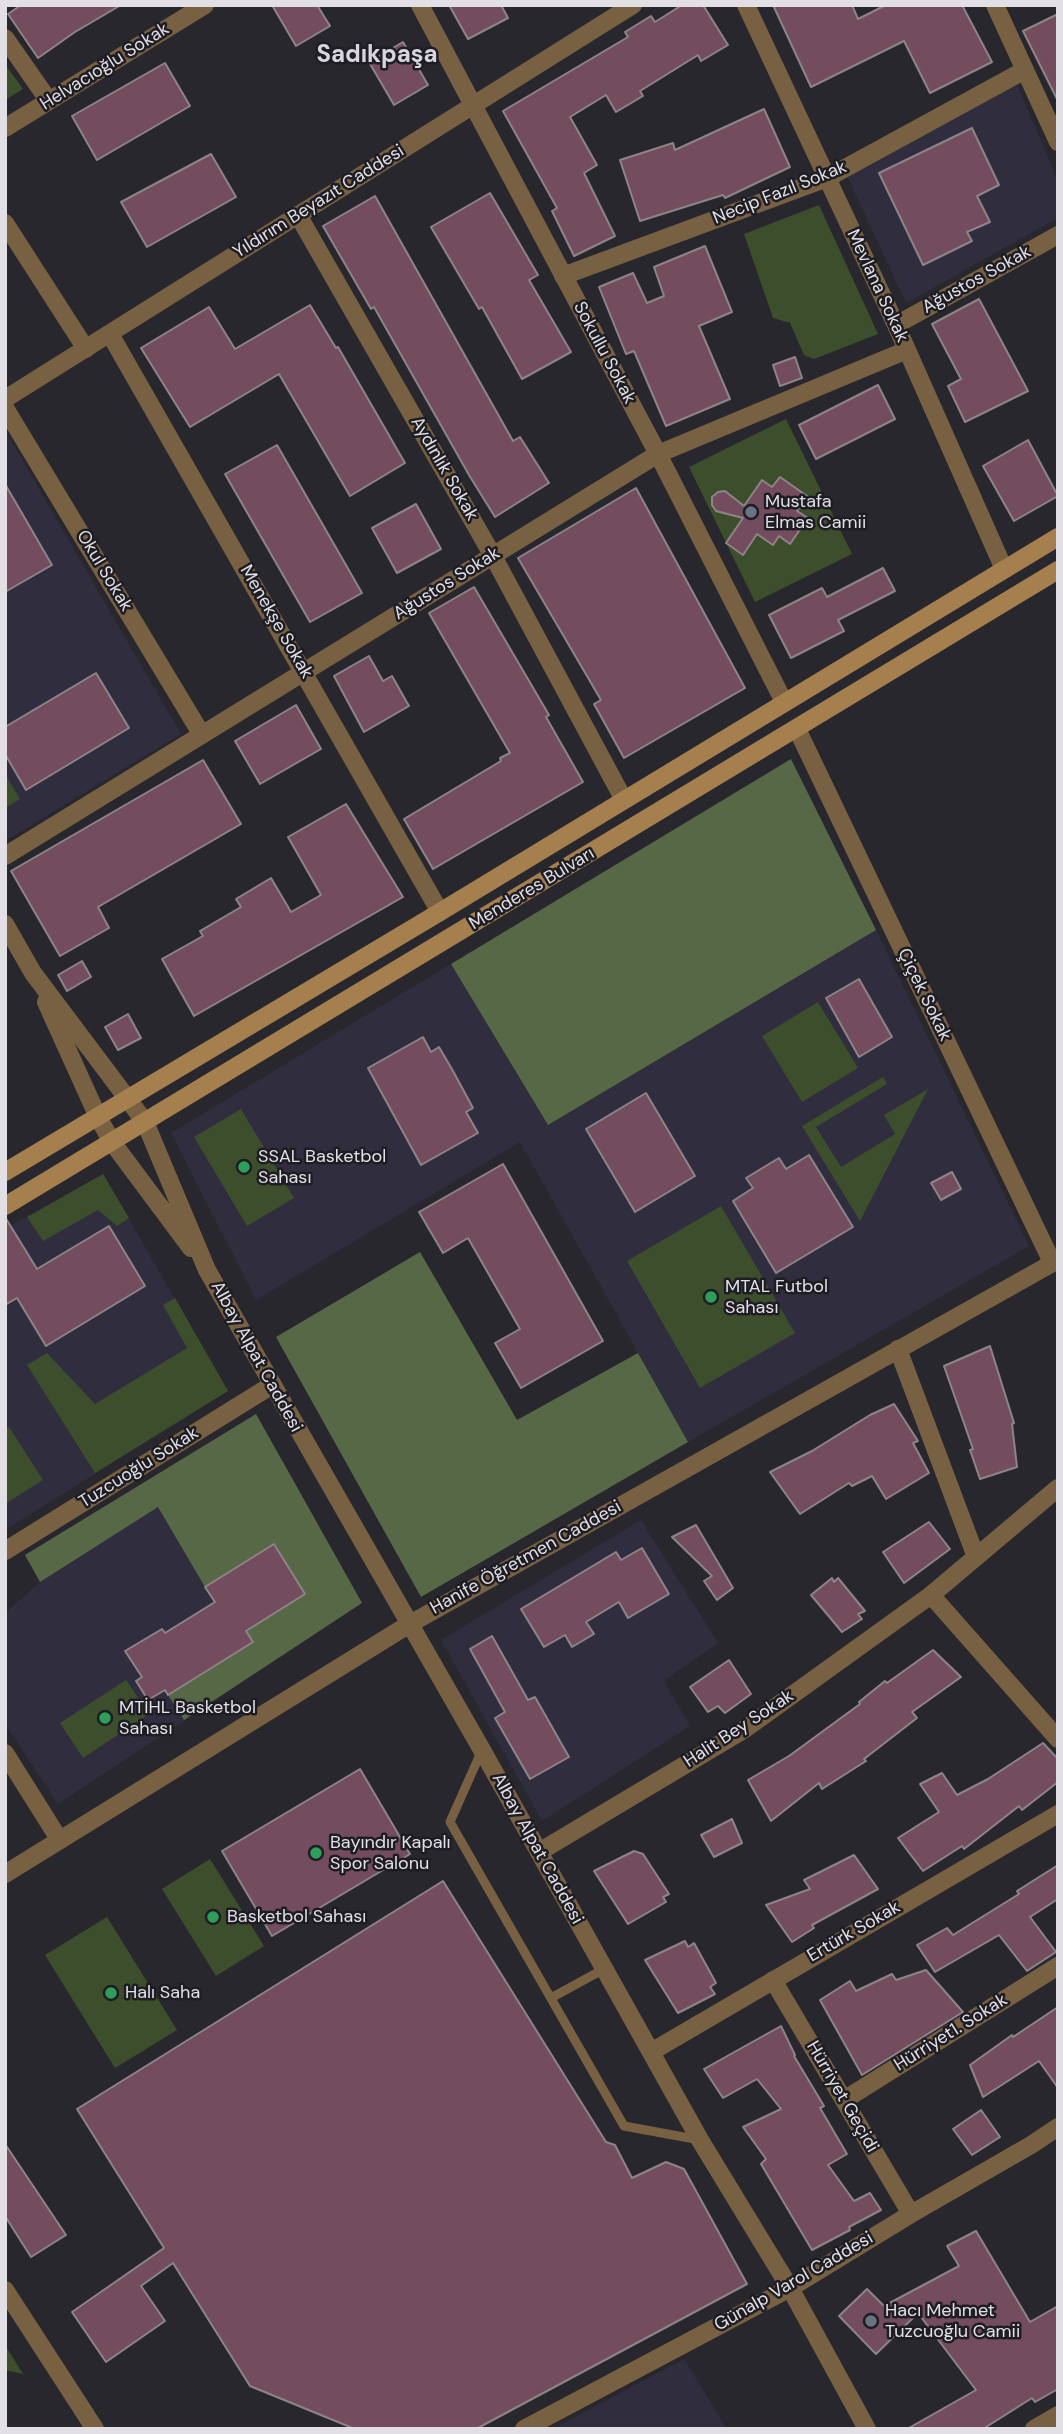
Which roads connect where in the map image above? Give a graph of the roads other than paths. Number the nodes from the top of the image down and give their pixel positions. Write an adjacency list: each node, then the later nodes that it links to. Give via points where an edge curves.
1 (205, 5): 8 (street, Helvacıoğlu Sokak)
2 (420, 5): 9 (street, Sokullu Sokak)
3 (634, 5): 9 (street, Yıldırım Beyazıt Caddesi)
4 (746, 5): 12 (street, Mevlana Sokak)
5 (995, 5): 7 (street)
6 (5, 38): 8 (street)
7 (1025, 70): 11 (street); 12 (street, Necip Fazıl Sokak)
8 (49, 102): 10 (street, Helvacıoğlu Sokak)
9 (472, 106): 13 (street, Yıldırım Beyazıt Caddesi); 16 (street, Sokullu Sokak)
10 (5, 128)
11 (1058, 142)
12 (827, 178): 16 (street, Necip Fazıl Sokak); 17 (street, Mevlana Sokak)
13 (299, 215): 18 (street, Yıldırım Beyazıt Caddesi); 25 (street, Aydınlık Sokak)
14 (5, 223): 19 (street)
15 (1058, 235): 17 (street, Ağustos Sokak)
16 (563, 276): 23 (street, Sokullu Sokak)
17 (896, 325): 20 (street, Mevlana Sokak)
18 (110, 334): 19 (street, Yıldırım Beyazıt Caddesi); 28 (street, Menekşe Sokak)
19 (86, 349): 21 (street, Yıldırım Beyazıt Caddesi)
20 (907, 350): 23 (street, Ağustos Sokak); 26 (street, Mevlana Sokak)
21 (5, 399)
22 (5, 408): 31 (street, Okul Sokak)
23 (658, 454): 25 (street, Ağustos Sokak); 29 (street, Sokullu Sokak)
24 (1058, 537): 26 (main road, Menderes Bulvarı)
25 (493, 556): 28 (street, Ağustos Sokak); 32 (street, Aydınlık Sokak)
26 (1004, 569): 29 (main road, Menderes Bulvarı)
27 (1058, 570): 30 (main road, Menderes Bulvarı)
28 (304, 672): 31 (street, Ağustos Sokak); 34 (street, Menekşe Sokak)
29 (784, 702): 32 (main road, Menderes Bulvarı)
30 (797, 729): 39 (main road, Menderes Bulvarı); 43 (street, Çiçek Sokak)
31 (202, 735): 33 (street, Ağustos Sokak)
32 (624, 800): 34 (main road, Menderes Bulvarı)
33 (5, 856)
34 (440, 912): 37 (main road, Menderes Bulvarı)
35 (5, 924): 36 (street, Albay Alpat Caddesi)
36 (33, 973): 37 (street, Albay Alpat Caddesi); 38 (street, Albay Alpat Caddesi)
37 (129, 1098): 38 (main road, Menderes Bulvarı); 39 (street, Albay Alpat Caddesi)
38 (98, 1116): 40 (street, Albay Alpat Caddesi); 41 (main road, Menderes Bulvarı)
39 (145, 1122): 40 (main road, Menderes Bulvarı); 44 (street, Albay Alpat Caddesi)
40 (112, 1142): 42 (main road, Menderes Bulvarı); 44 (street, Albay Alpat Caddesi)
41 (5, 1172)
42 (5, 1206)
43 (1055, 1261): 45 (street, Hanife Öğretmen Caddesi)
44 (207, 1270): 46 (street, Albay Alpat Caddesi)
45 (898, 1349): 49 (street); 51 (street, Hanife Öğretmen Caddesi)
46 (272, 1385): 48 (street, Tuzcuoğlu Sokak); 51 (street, Albay Alpat Caddesi)
47 (1058, 1488): 49 (street, Halit Bey Sokak)
48 (5, 1551)
49 (976, 1557): 50 (street, Halit Bey Sokak)
50 (931, 1595): 52 (street); 57 (street, Halit Bey Sokak, via 745,1729)
51 (408, 1625): 53 (street, Albay Alpat Caddesi); 56 (street, Hanife Öğretmen Caddesi)
52 (1058, 1739)
53 (482, 1750): 57 (street, Albay Alpat Caddesi); 62 (lane, via 450,1822)
54 (5, 1753): 56 (street)
55 (1058, 1814): 61 (street, Ertürk Sokak)
56 (59, 1839): 58 (street, Hanife Öğretmen Caddesi)
57 (539, 1852): 60 (street, Albay Alpat Caddesi)
58 (5, 1874)
59 (1058, 1966): 64 (street, Hürriyet1. Sokak)
60 (604, 1969): 62 (lane); 63 (street, Albay Alpat Caddesi)
61 (773, 1980): 63 (street, Ertürk Sokak); 64 (street, Hürriyet Geçidi)
62 (551, 1998): 66 (lane, via 624,2126)
63 (651, 2052): 66 (street, Albay Alpat Caddesi)
64 (844, 2100): 67 (street, Hürriyet Geçidi)
65 (1058, 2127): 67 (street, Günalp Varol Caddesi)
66 (700, 2140): 68 (street, Albay Alpat Caddesi)
67 (911, 2214): 68 (street, Günalp Varol Caddesi)
68 (790, 2288): 71 (street, Günalp Varol Caddesi); 72 (street, Albay Alpat Caddesi)
69 (5, 2290): 70 (street)
70 (95, 2429)
71 (524, 2429)
72 (867, 2429)

